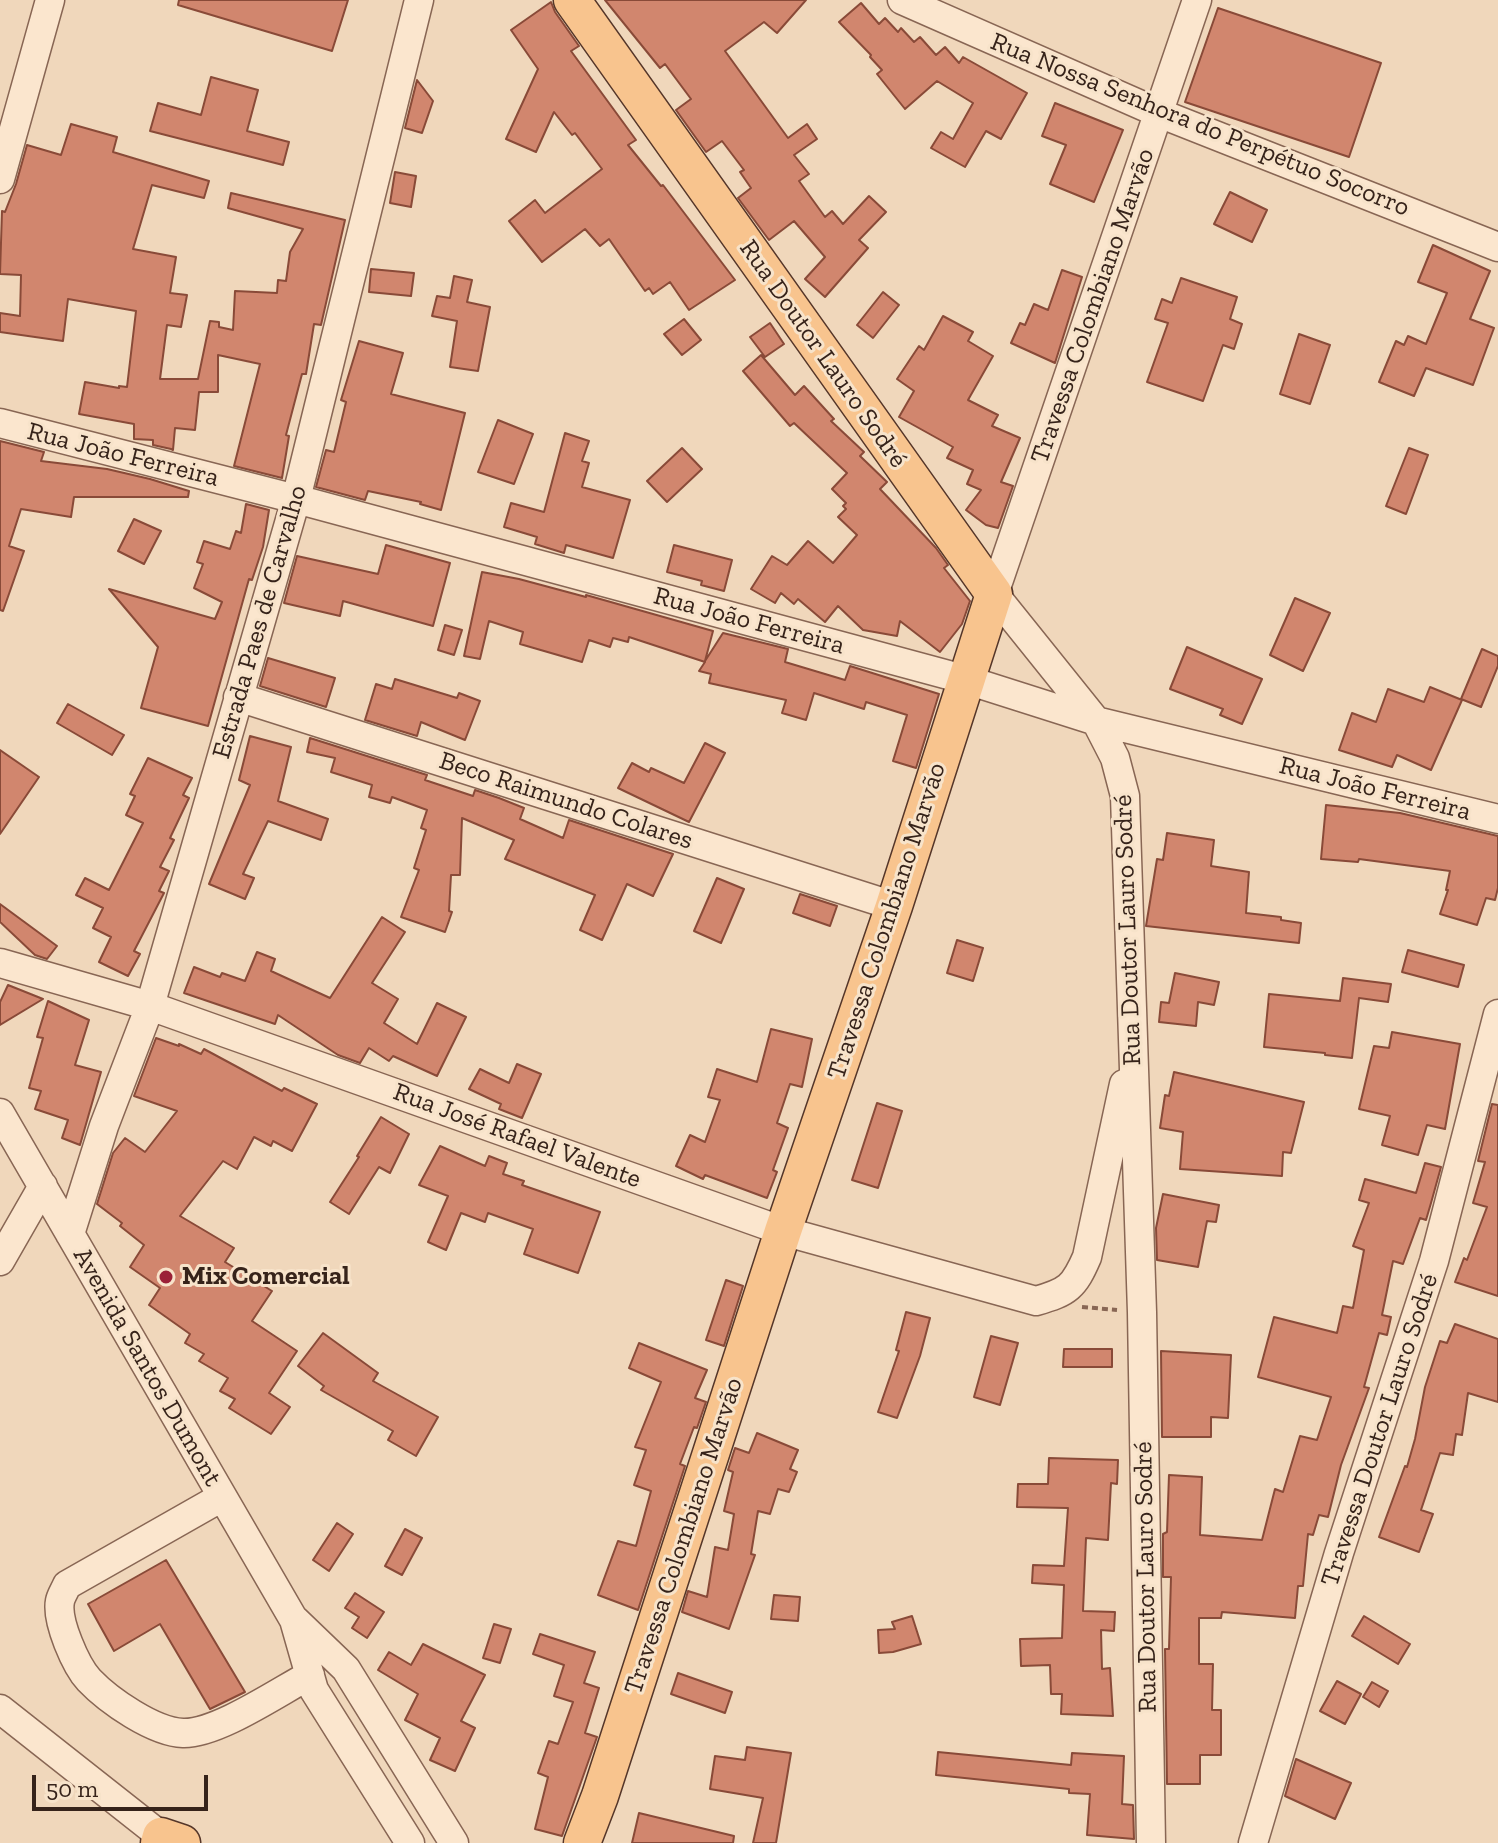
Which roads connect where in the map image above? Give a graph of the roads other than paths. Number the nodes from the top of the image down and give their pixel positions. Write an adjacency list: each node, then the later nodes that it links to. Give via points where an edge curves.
1 (50, 0): 7 (street)
2 (419, 0): 10 (street, Estrada Paes de Carvalho)
3 (572, 0): 11 (main road, Rua Doutor Lauro Sodré)
4 (902, 0): 6 (street, Rua Nossa Senhora do Perpétuo Socorro)
5 (1197, 0): 6 (street, Travessa Colombiano Marvão)
6 (1159, 113): 8 (street, Rua Nossa Senhora do Perpétuo Socorro); 11 (street, Travessa Colombiano Marvão)
7 (0, 179)
8 (1498, 247)
9 (0, 423): 10 (street, Rua João Ferreira)
10 (296, 499): 12 (street, Rua João Ferreira); 13 (street, Estrada Paes de Carvalho)
11 (994, 594): 12 (main road, Travessa Colombiano Marvão); 14 (street, Rua Doutor Lauro Sodré)
12 (967, 680): 14 (street, Rua João Ferreira); 16 (main road, Travessa Colombiano Marvão)
13 (238, 697): 16 (street, Beco Raimundo Colares); 18 (street, Estrada Paes de Carvalho)
14 (1096, 721): 15 (street, Rua João Ferreira); 20 (street, Rua Doutor Lauro Sodré, via 1115,758 1125,796)
15 (1498, 819)
16 (894, 906): 23 (main road, Travessa Colombiano Marvão)
17 (0, 963): 18 (street, Rua José Rafael Valente)
18 (150, 1006): 23 (street, Rua José Rafael Valente); 24 (street, Estrada Paes de Carvalho)
19 (1498, 1014): 35 (street, Travessa Doutor Lauro Sodré, via 1434,1261 1339,1553)
20 (1133, 1043): 23 (street, Rua José Rafael Valente, via 1087,1257 1076,1281 1055,1296 1036,1301); 34 (street, Rua Doutor Lauro Sodré)
21 (0, 1113): 22 (street, Avenida Santos Dumont)
22 (43, 1186): 24 (street, Avenida Santos Dumont); 25 (street)
23 (783, 1231): 33 (main road, Travessa Colombiano Marvão)
24 (70, 1234): 26 (street, Avenida Santos Dumont)
25 (0, 1261)
26 (222, 1497): 27 (street, Avenida Santos Dumont); 28 (street, via 67,1585 59,1602 63,1632 87,1678 112,1699 171,1731 209,1729)
27 (294, 1620): 28 (street, Avenida Santos Dumont); 32 (street, Avenida Santos Dumont, via 346,1669)
28 (310, 1675): 31 (street, Avenida Santos Dumont, via 314,1690)
29 (0, 1709): 30 (street)
30 (167, 1841)
31 (410, 1843)
32 (454, 1843)
33 (582, 1843)
34 (1151, 1843)
35 (1253, 1843)

